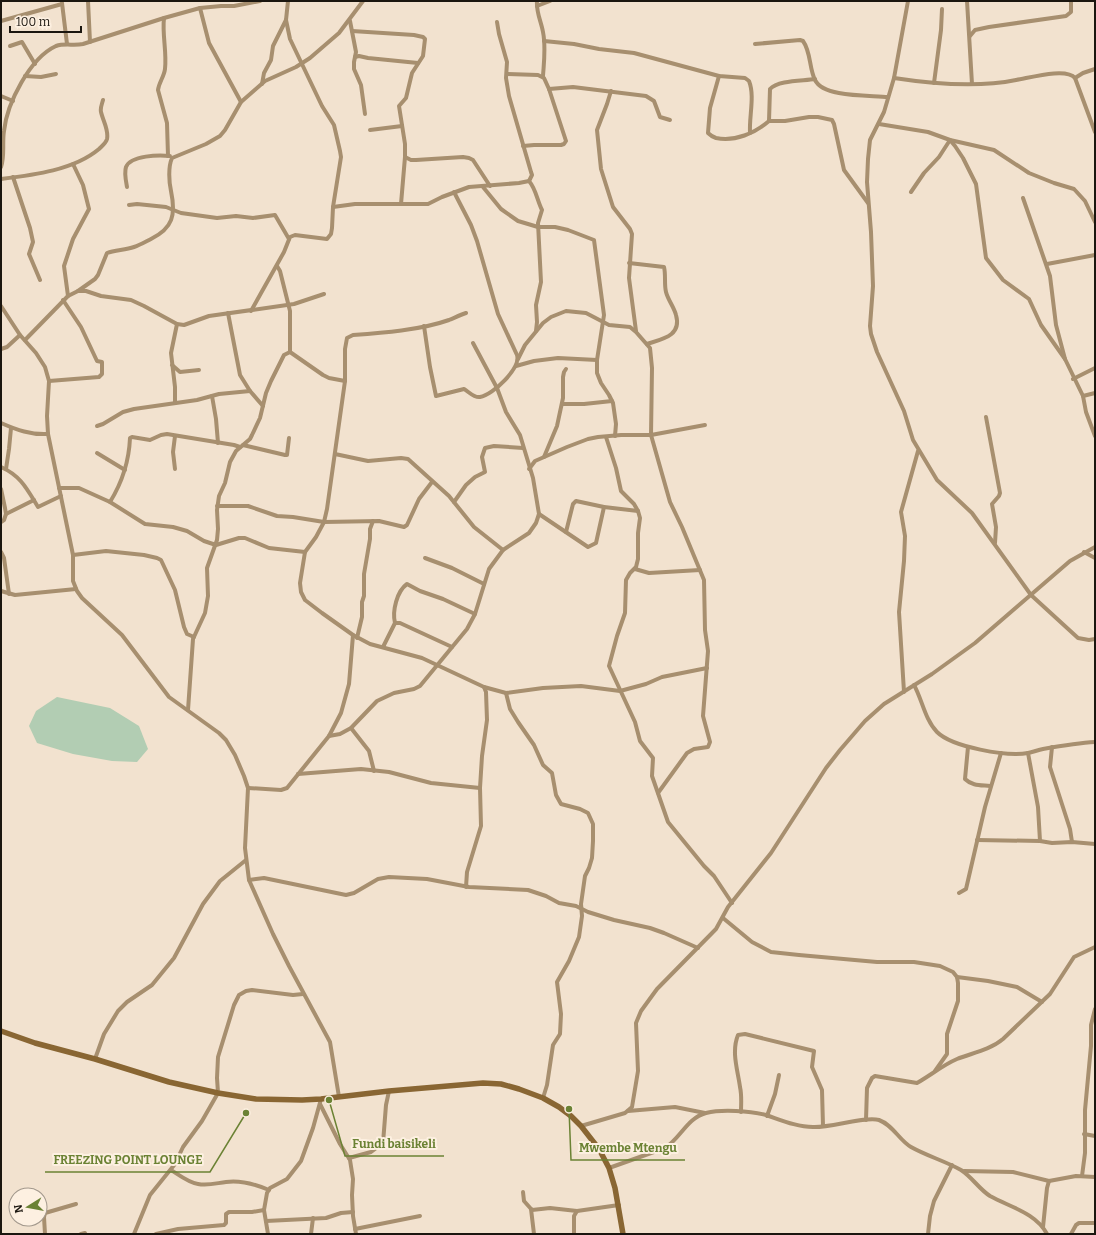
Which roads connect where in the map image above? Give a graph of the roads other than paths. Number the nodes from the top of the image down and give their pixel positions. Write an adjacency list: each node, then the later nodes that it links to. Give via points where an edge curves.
1 (88, 1): 24 (street)
2 (219, 1): 13 (street)
3 (260, 1): 11 (street)
4 (288, 1): 17 (street)
5 (363, 1): 19 (street)
6 (550, 1): 12 (street)
7 (908, 1): 38 (street)
8 (967, 1): 22 (street)
9 (1071, 1): 22 (street, via 1071,12 1066,16 989,27 975,30)
10 (62, 2): 18 (street); 25 (street)
11 (238, 3): 13 (street)
12 (537, 3): 23 (street)
13 (221, 6): 14 (street)
14 (200, 8): 16 (street); 50 (street, via 209,43)
15 (942, 9): 41 (street)
16 (164, 18): 24 (street); 64 (street, via 165,69 158,90 167,123)
17 (286, 20): 31 (street, via 290,39); 42 (street, via 273,46)
18 (1, 21)
19 (350, 21): 21 (street); 31 (street)
20 (497, 22): 34 (street, via 507,62)
21 (352, 31): 28 (street); 29 (street, via 423,37 426,40 424,52)
22 (970, 36): 43 (street)
23 (544, 41): 36 (street); 37 (street, via 634,53)
24 (90, 42): 25 (street)
25 (67, 44): 30 (street, via 49,50)
26 (755, 44): 40 (street, via 803,41)
27 (10, 46): 30 (street, via 22,42)
28 (355, 57): 29 (street); 51 (street, via 354,69 361,88)
29 (418, 63): 57 (street, via 405,99 399,106)
30 (35, 64): 35 (street)
31 (302, 64): 42 (street); 81 (street, via 338,137 341,157)
32 (1095, 69): 39 (street)
33 (56, 74): 35 (street, via 42,78)
34 (506, 74): 36 (street); 63 (street, via 509,96)
35 (25, 76): 49 (street)
36 (543, 76): 44 (street)
37 (719, 76): 60 (street, via 738,77 749,81 752,91); 60 (street, via 710,108 709,134 729,140)
38 (894, 78): 41 (street); 47 (street)
39 (1075, 78): 43 (street, via 1065,72 1014,81); 52 (street)
40 (815, 79): 47 (street, via 820,86 833,92); 55 (street, via 773,86 770,90)
41 (934, 82): 43 (street)
42 (262, 84): 50 (street)
43 (972, 84)
44 (549, 89): 45 (street, via 573,87); 63 (street, via 565,142 561,145)
45 (610, 91): 54 (street, via 646,96 654,101 660,117); 87 (street, via 598,127 598,142 601,169 613,207 631,232)
46 (1, 96): 49 (street)
47 (888, 97): 56 (street)
48 (103, 100): 67 (street, via 101,111 106,129 106,142 87,158)
49 (12, 101): 61 (street)
50 (241, 102): 65 (street, via 220,136)
51 (365, 114)
52 (1090, 118): 53 (street); 59 (street)
53 (1095, 118)
54 (670, 120)
55 (769, 121): 60 (street); 78 (street, via 809,117 832,120 844,170)
56 (879, 124): 62 (street, via 928,132); 78 (street, via 870,144 866,182)
57 (402, 126): 58 (street); 66 (street)
58 (370, 130)
59 (1095, 132)
60 (750, 133)
61 (2, 139): 68 (street)
62 (950, 140): 76 (street); 83 (street, via 994,150 1029,173 1074,189 1085,201); 112 (street, via 963,158 976,184 986,258 1007,284 1029,299 1041,325)
63 (523, 146): 71 (street, via 532,175)
64 (168, 156): 65 (street); 74 (street, via 133,159 126,169)
65 (174, 157): 82 (street, via 170,164)
66 (405, 157): 73 (street, via 411,160 469,158); 79 (street)
67 (74, 164): 69 (street); 93 (street, via 84,185 89,209 73,239 64,266)
68 (1, 168)
69 (13, 177): 70 (street); 90 (street, via 33,242 29,254)
70 (1, 179)
71 (529, 181): 73 (street); 84 (street, via 534,187 542,210)
72 (483, 186): 73 (street); 75 (street); 84 (street, via 501,209 512,218)
73 (490, 186)
74 (127, 187)
75 (454, 192): 79 (street, via 429,204); 111 (street, via 471,225 498,314)
76 (911, 192)
77 (1024, 198): 88 (street)
78 (868, 203): 146 (street, via 873,286 871,334)
79 (401, 204): 81 (street, via 349,204)
80 (129, 205): 82 (street, via 166,207)
81 (333, 207): 85 (street, via 332,228 328,238 295,235)
82 (173, 210): 85 (street, via 180,214 217,218 275,215); 91 (street, via 169,225 163,232 134,247 107,253 95,279)
83 (1095, 222)
84 (538, 227): 100 (street, via 568,230 594,240 604,312); 103 (street, via 542,282 536,304)
85 (289, 239): 89 (street)
86 (1095, 256): 88 (street)
87 (629, 263): 104 (street, via 629,289); 108 (street, via 664,267 666,291 676,315 676,329 673,333)
88 (1047, 264): 112 (street, via 1056,325)
89 (277, 266): 95 (street); 97 (street)
90 (40, 280)
91 (78, 291): 93 (street); 101 (street, via 131,300)
92 (324, 294): 95 (street)
93 (68, 296): 94 (street)
94 (64, 300): 106 (street); 120 (street, via 82,327 97,360 102,362 102,374 99,377)
95 (289, 304): 97 (street); 110 (street)
96 (1, 306): 105 (street)
97 (251, 311): 99 (street)
98 (466, 312): 102 (street, via 449,320)
99 (228, 313): 101 (street, via 210,316 186,325); 123 (street, via 238,371)
100 (603, 323): 103 (street, via 586,313 566,311 548,319); 104 (street, via 630,327); 113 (street)
101 (177, 324): 114 (street, via 171,348)
102 (424, 326): 121 (street, via 346,338); 122 (street, via 436,396 464,389 479,398)
103 (536, 332): 111 (street)
104 (636, 332): 108 (street)
105 (20, 335): 106 (street); 109 (street)
106 (25, 340): 120 (street, via 45,367)
107 (474, 343): 122 (street)
108 (647, 344): 139 (street, via 652,361)
109 (1, 349)
110 (290, 352): 121 (street, via 323,375); 130 (street, via 284,355 278,366)
111 (518, 359): 115 (street)
112 (1065, 359): 119 (street)
113 (597, 360): 115 (street, via 558,358); 127 (street, via 598,377)
114 (172, 365): 118 (street, via 180,372); 128 (street)
115 (516, 366): 122 (street)
116 (1095, 368): 119 (street)
117 (566, 369): 129 (street, via 563,377)
118 (199, 370)
119 (1073, 379): 126 (street)
120 (49, 381): 136 (street)
121 (345, 381): 148 (street)
122 (497, 388): 145 (street)
123 (250, 391): 125 (street); 130 (street)
124 (1095, 393): 126 (street)
125 (212, 396): 128 (street); 143 (street)
126 (1083, 396): 140 (street)
127 (612, 401): 129 (street); 138 (street, via 616,424)
128 (175, 403): 134 (street, via 123,412)
129 (562, 404): 149 (street, via 557,426)
130 (263, 406): 144 (street, via 250,439)
131 (986, 417): 170 (street, via 1000,493 992,504 996,527)
132 (1, 423): 135 (street)
133 (705, 425): 139 (street)
134 (97, 426)
135 (11, 428): 136 (street, via 36,435); 150 (street, via 10,449)
136 (48, 434): 155 (street)
137 (174, 436): 143 (street); 151 (street); 153 (street, via 163,434 149,440 130,438)
138 (615, 436): 139 (street); 141 (street)
139 (651, 436): 181 (street, via 668,496)
140 (1095, 436)
141 (606, 437): 149 (street, via 588,439); 163 (street, via 621,491)
142 (289, 438): 144 (street, via 287,455)
143 (218, 443): 144 (street)
144 (242, 446): 161 (street, via 228,465)
145 (524, 448): 152 (street); 160 (street, via 485,448 482,457 485,472 466,485)
146 (918, 451): 170 (street, via 937,480 972,513); 199 (street, via 901,512 905,536 899,612)
147 (97, 453): 153 (street)
148 (335, 454): 154 (street, via 368,461 405,458); 168 (street)
149 (544, 457): 152 (street)
150 (3, 468): 158 (street, via 22,480)
151 (175, 469)
152 (529, 469): 165 (street)
153 (125, 470): 159 (street)
154 (432, 482): 160 (street); 166 (street, via 418,499 406,526)
155 (59, 488): 157 (street); 159 (street, via 79,488)
156 (1, 489): 164 (street)
157 (61, 496): 158 (street, via 40,507); 177 (street)
158 (34, 500): 164 (street)
159 (110, 502): 171 (street, via 145,524 187,531)
160 (454, 502): 173 (street, via 474,527)
161 (217, 506): 168 (street, via 248,506 276,516 293,516); 171 (street)
162 (604, 507): 163 (street); 169 (street, via 575,502); 169 (street, via 595,544 586,547)
163 (638, 511): 180 (street, via 638,559)
164 (6, 514): 167 (street)
165 (539, 514): 169 (street); 173 (street, via 528,533)
166 (373, 521): 168 (street); 189 (street, via 364,574 362,617)
167 (1, 522)
168 (324, 522): 175 (street)
169 (566, 532)
170 (995, 544): 186 (street)
171 (216, 545): 175 (street, via 245,538 269,548); 190 (street, via 207,568 208,596 205,610)
172 (1095, 547): 176 (street)
173 (503, 550): 182 (street, via 489,568)
174 (1, 552): 185 (street)
175 (305, 552): 189 (street, via 300,583 303,595 311,604)
176 (1084, 552): 179 (street); 186 (street)
177 (72, 555): 183 (street, via 73,581); 190 (street, via 106,551 144,555 161,560 175,590 184,627 188,634)
178 (425, 558): 182 (street)
179 (1095, 558)
180 (635, 569): 181 (street, via 649,574); 198 (street, via 626,580 625,613 609,664)
181 (700, 570): 195 (street, via 704,578)
182 (484, 584): 187 (street)
183 (76, 589): 185 (street, via 24,595); 201 (street, via 82,598 122,635 169,697)
184 (1, 591): 185 (street)
185 (9, 594)
186 (1031, 595): 191 (street, via 1078,638); 196 (street, via 974,643)
187 (475, 614): 188 (street, via 407,584 394,610); 193 (street, via 467,629)
188 (395, 623): 192 (street); 193 (street)
189 (355, 636): 192 (street); 203 (street, via 345,701 338,722)
190 (194, 637): 201 (street)
191 (1095, 639)
192 (383, 647): 194 (street)
193 (452, 647): 194 (street)
194 (438, 665): 197 (street); 202 (street, via 417,688 394,693 377,701)
195 (707, 668): 198 (street, via 662,677); 214 (street, via 703,716 710,746 687,753)
196 (914, 685): 199 (street); 205 (street, via 937,731)
197 (484, 687): 200 (street); 213 (street, via 487,720)
198 (620, 691): 200 (street, via 581,686); 214 (street, via 635,722 640,741 652,756 652,774)
199 (904, 692): 223 (street, via 872,713 840,750 771,853)
200 (506, 693): 224 (street, via 510,709 534,744 543,765 552,773 558,801 563,805 586,811 591,818 594,830 592,858 585,876)
201 (188, 710): 212 (street, via 209,724 226,740)
202 (351, 728): 203 (street); 209 (street, via 369,751)
203 (329, 736): 210 (street)
204 (1095, 742): 206 (street)
205 (968, 747): 207 (street); 211 (street, via 966,779 969,783)
206 (1052, 747): 208 (street); 217 (street, via 1050,767)
207 (1001, 753): 208 (street); 211 (street)
208 (1028, 753): 216 (street, via 1038,807)
209 (374, 771): 210 (street, via 354,769); 213 (street, via 389,772 431,783)
210 (298, 774): 212 (street, via 285,789)
211 (990, 786): 215 (street)
212 (248, 788): 219 (street)
213 (480, 788): 221 (street, via 481,826 467,872)
214 (658, 792): 223 (street, via 671,828 714,876)
215 (977, 840): 216 (street); 222 (street, via 966,890)
216 (1040, 841): 217 (street)
217 (1072, 842): 218 (street)
218 (1095, 844)
219 (246, 860): 220 (street); 233 (street, via 220,882 203,904 174,958 152,985 127,1002 118,1012 104,1034)
220 (250, 880): 221 (street, via 264,878 346,895 382,878 427,879); 229 (street, via 273,934)
221 (466, 887): 224 (street, via 528,890 559,903)
222 (959, 893)
223 (732, 903): 225 (street)
224 (581, 908): 227 (street, via 614,920 650,928); 239 (street, via 577,942 557,982 561,1014 560,1034 553,1045)
225 (723, 918): 227 (street); 228 (street, via 752,942 771,952 877,962 914,962 940,966 953,972)
226 (1095, 947): 230 (street, via 1074,957 1054,990)
227 (698, 948): 241 (street, via 657,989 638,1016 638,1071 633,1105)
228 (957, 978): 230 (street, via 988,981 1017,988); 234 (street, via 958,1001 947,1034 947,1054)
229 (304, 994): 237 (street, via 252,990 239,995 218,1057); 238 (street, via 330,1042)
230 (1042, 1002): 234 (street, via 1000,1042)
231 (1095, 1008): 248 (street, via 1091,1025)
232 (1, 1031): 233 (main road)
233 (94, 1059): 237 (main road, via 169,1082)
234 (935, 1071): 245 (street, via 916,1083 875,1076 872,1078 867,1088)
235 (779, 1075): 244 (street, via 776,1094)
236 (389, 1091): 238 (main road); 239 (main road, via 496,1083); 250 (street, via 383,1143 371,1152)
237 (218, 1093): 240 (main road, via 256,1099); 253 (street, via 202,1121 182,1147)
238 (339, 1097): 240 (main road)
239 (543, 1098): 246 (main road, via 559,1107)
240 (320, 1102): 250 (street); 258 (street, via 301,1161 287,1179)
241 (628, 1111): 243 (street, via 675,1107); 246 (street)
242 (741, 1112): 243 (street); 244 (street); 247 (street, via 741,1091 735,1050 738,1035 745,1034 814,1051 812,1069 822,1090)
243 (705, 1113): 252 (street, via 691,1122 665,1148)
244 (767, 1116): 247 (street, via 806,1127)
245 (866, 1120): 247 (street); 251 (street, via 885,1123 908,1146)
246 (581, 1126): 252 (main road, via 599,1149)
247 (823, 1126)
248 (1084, 1134): 249 (street); 255 (street)
249 (1095, 1136)
250 (349, 1158): 264 (street, via 353,1173)
251 (952, 1165): 254 (street); 280 (street, via 933,1205)
252 (609, 1168): 261 (main road)
253 (171, 1170): 258 (street, via 194,1183 207,1185 241,1182); 272 (street, via 150,1195)
254 (962, 1171): 257 (street, via 1013,1172); 270 (street, via 989,1195 1033,1218)
255 (1082, 1176): 256 (street); 257 (street)
256 (1095, 1177)
257 (1049, 1181): 270 (street)
258 (269, 1190): 263 (street)
259 (523, 1192): 262 (street, via 524,1201)
260 (76, 1204): 273 (street, via 45,1213)
261 (619, 1205): 265 (street); 279 (main road)
262 (530, 1209): 265 (street, via 534,1211 550,1208); 277 (street)
263 (264, 1210): 268 (street); 274 (street, via 229,1212 224,1224)
264 (353, 1212): 267 (street); 271 (street)
265 (577, 1212): 278 (street, via 574,1216)
266 (420, 1216): 271 (street)
267 (313, 1218): 268 (street); 276 (street)
268 (266, 1221): 275 (street)
269 (1095, 1223): 282 (street, via 1079,1223)
270 (1044, 1227): 281 (street)
271 (356, 1232)
272 (136, 1233)
273 (45, 1234)
274 (156, 1234)
275 (268, 1234)
276 (310, 1234)
277 (534, 1234)
278 (574, 1234)
279 (623, 1234)
280 (928, 1234)
281 (1047, 1234)
282 (1071, 1234)

